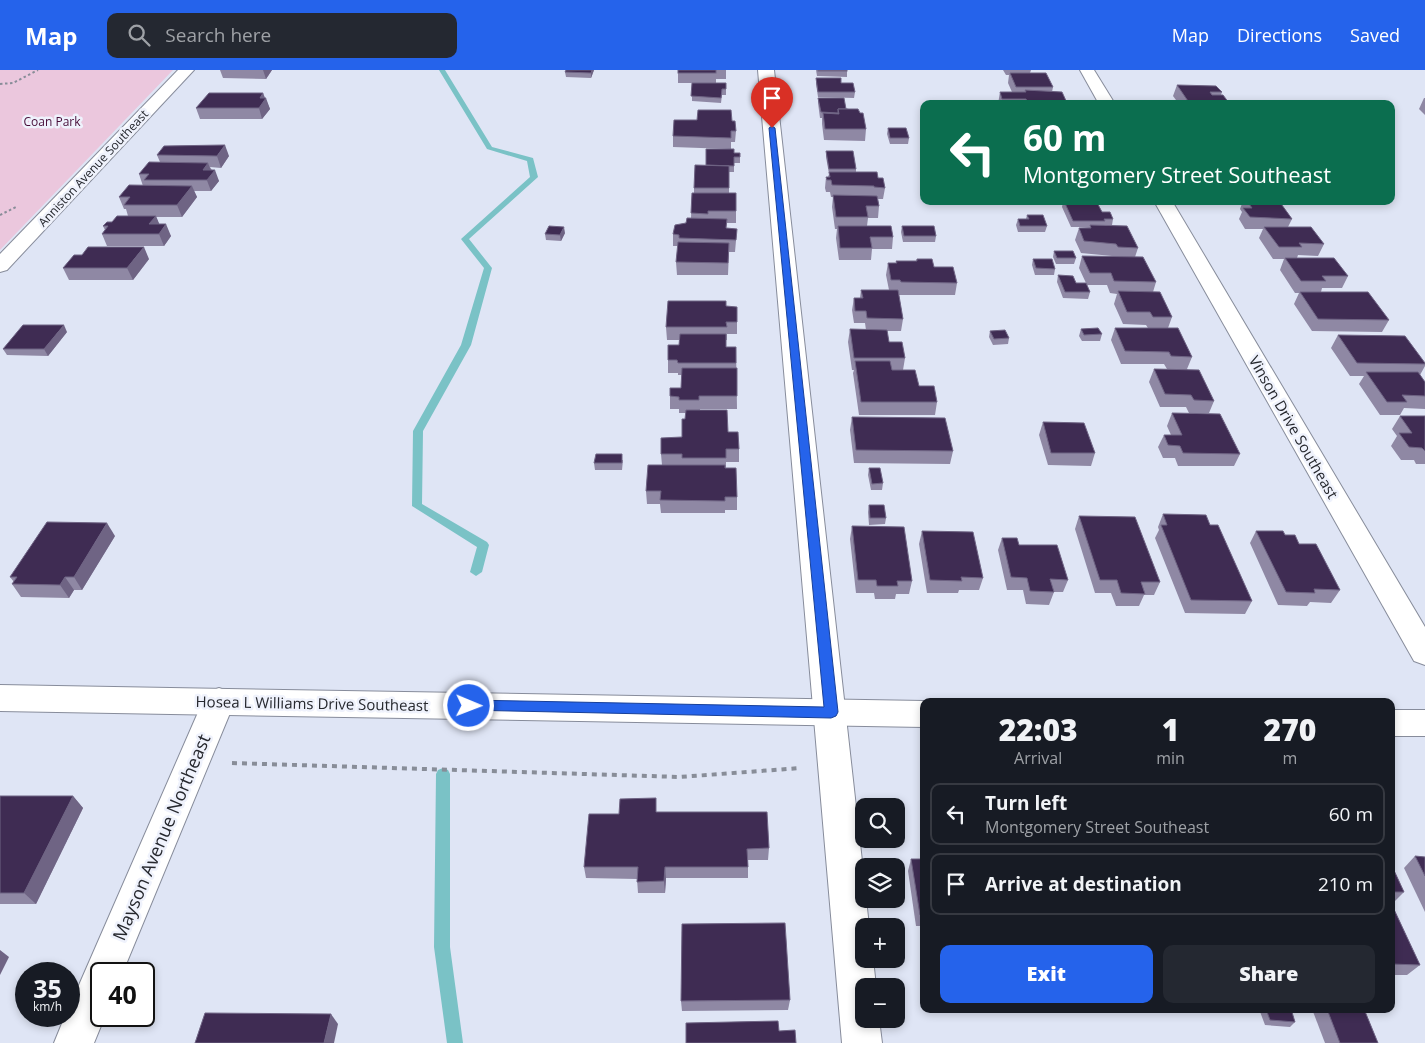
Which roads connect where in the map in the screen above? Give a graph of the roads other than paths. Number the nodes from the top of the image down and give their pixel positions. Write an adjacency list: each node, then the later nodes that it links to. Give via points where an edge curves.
1 (186, 70): 6 (street, Anniston Avenue Southeast)
2 (766, 70): 10 (street)
3 (1088, 70): 4 (street)
4 (1105, 100)
5 (1166, 205): 7 (street, Vinson Drive Southeast)
6 (0, 266)
7 (1425, 653)
8 (0, 698): 9 (street, Hosea L Williams Drive Southeast)
9 (220, 701): 10 (street, Hosea L Williams Drive Southeast); 14 (street, Mayson Avenue Northeast)
10 (831, 712): 11 (street, Hosea L Williams Drive Southeast); 17 (street)
11 (920, 714)
12 (1395, 723): 13 (street)
13 (1425, 723)
14 (109, 962)
15 (90, 1005): 16 (street)
16 (74, 1043)
17 (862, 1043)

